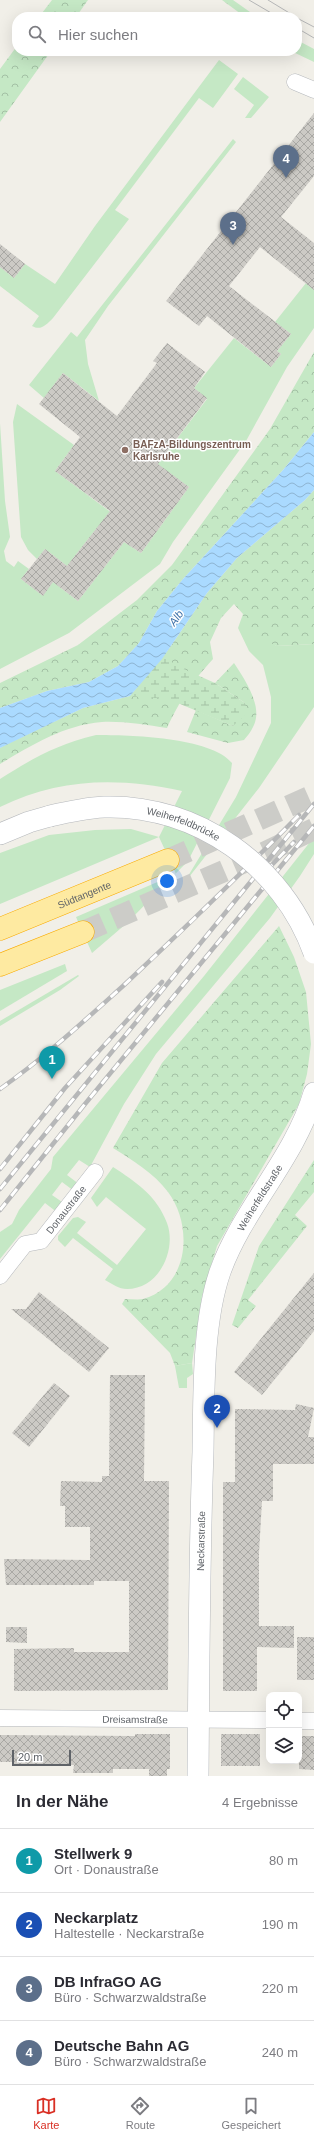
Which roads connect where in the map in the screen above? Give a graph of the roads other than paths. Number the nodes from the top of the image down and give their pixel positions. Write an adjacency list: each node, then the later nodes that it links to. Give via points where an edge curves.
1 (295, 82): 2 (street)
2 (314, 90)
3 (0, 834): 7 (street, Weiherfeldbrücke, bridge, via 29,822 78,810 126,808 168,816 209,832 247,856 278,889 302,926)
4 (168, 860): 5 (highway, Südtangente)
5 (0, 929)
6 (83, 932): 8 (highway)
7 (314, 953)
8 (0, 965)
9 (314, 1093): 12 (street, Weiherfeldstraße, via 297,1134 230,1251 220,1272)
10 (95, 1172): 11 (street, Donaustraße, via 41,1241 25,1244)
11 (0, 1276)
12 (211, 1305): 14 (street, Neckarstraße, via 205,1383 201,1501)
13 (0, 1718): 14 (street, Dreisamstraße)
14 (198, 1719): 15 (street, Dreisamstraße); 18 (street, Neckarstraße)
15 (266, 1720)
16 (302, 1721): 17 (street)
17 (314, 1721)
18 (198, 1776)

